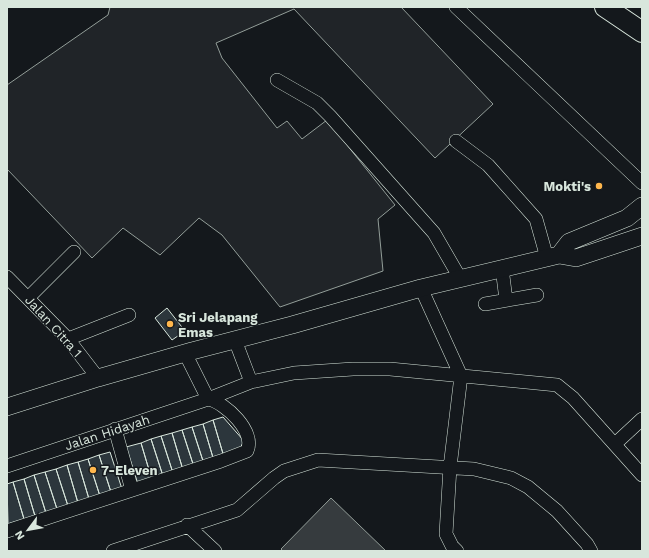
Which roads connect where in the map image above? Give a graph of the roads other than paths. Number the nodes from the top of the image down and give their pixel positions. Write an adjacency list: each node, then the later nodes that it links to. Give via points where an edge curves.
1 (456, 7): 6 (street)
2 (605, 7): 3 (highway)
3 (642, 32)
4 (277, 80): 13 (street, via 317,104 330,116 434,233)
5 (456, 141): 10 (street, via 488,166 536,220)
6 (642, 183)
7 (642, 206): 10 (main road, via 627,218 569,242)
8 (642, 236): 10 (main road, via 576,258)
9 (74, 252): 16 (street)
10 (553, 256): 11 (main road)
11 (502, 268): 13 (main road); 17 (street)
12 (7, 277): 16 (street, Jalan Citra 1)
13 (460, 278): 14 (main road)
14 (420, 288): 21 (main road); 23 (street)
15 (537, 295): 17 (street)
16 (28, 298): 20 (street, Jalan Citra 1)
17 (506, 300): 18 (street)
18 (485, 304)
19 (129, 315): 20 (street)
20 (68, 339): 24 (street, Jalan Citra 1)
21 (235, 340): 22 (main road); 25 (street)
22 (185, 353): 24 (main road); 26 (street)
23 (461, 376): 25 (street, Jalan Hidayah, via 390,369 353,369 294,373); 30 (street, Jalan Hidayah, via 557,385 573,398); 32 (street)
24 (98, 378): 27 (main road)
25 (251, 382): 26 (street, Jalan Hidayah)
26 (208, 399): 29 (street, Jalan Hidayah); 34 (street, via 220,403 231,413 248,437 250,444 247,451)
27 (7, 407)
28 (642, 419): 30 (street)
29 (115, 429): 31 (street, Jalan Hidayah); 34 (street)
30 (615, 444): 33 (street, Jalan Hidayah)
31 (7, 466)
32 (450, 467): 35 (street, via 318,460 274,478 237,510); 39 (street, via 446,534); 40 (street, via 493,473 511,478 528,487 557,511)
33 (642, 475)
34 (132, 490): 36 (street)
35 (187, 525): 37 (street); 38 (street)
36 (7, 531)
37 (112, 551)
38 (215, 551)
39 (457, 551)
40 (591, 551)

